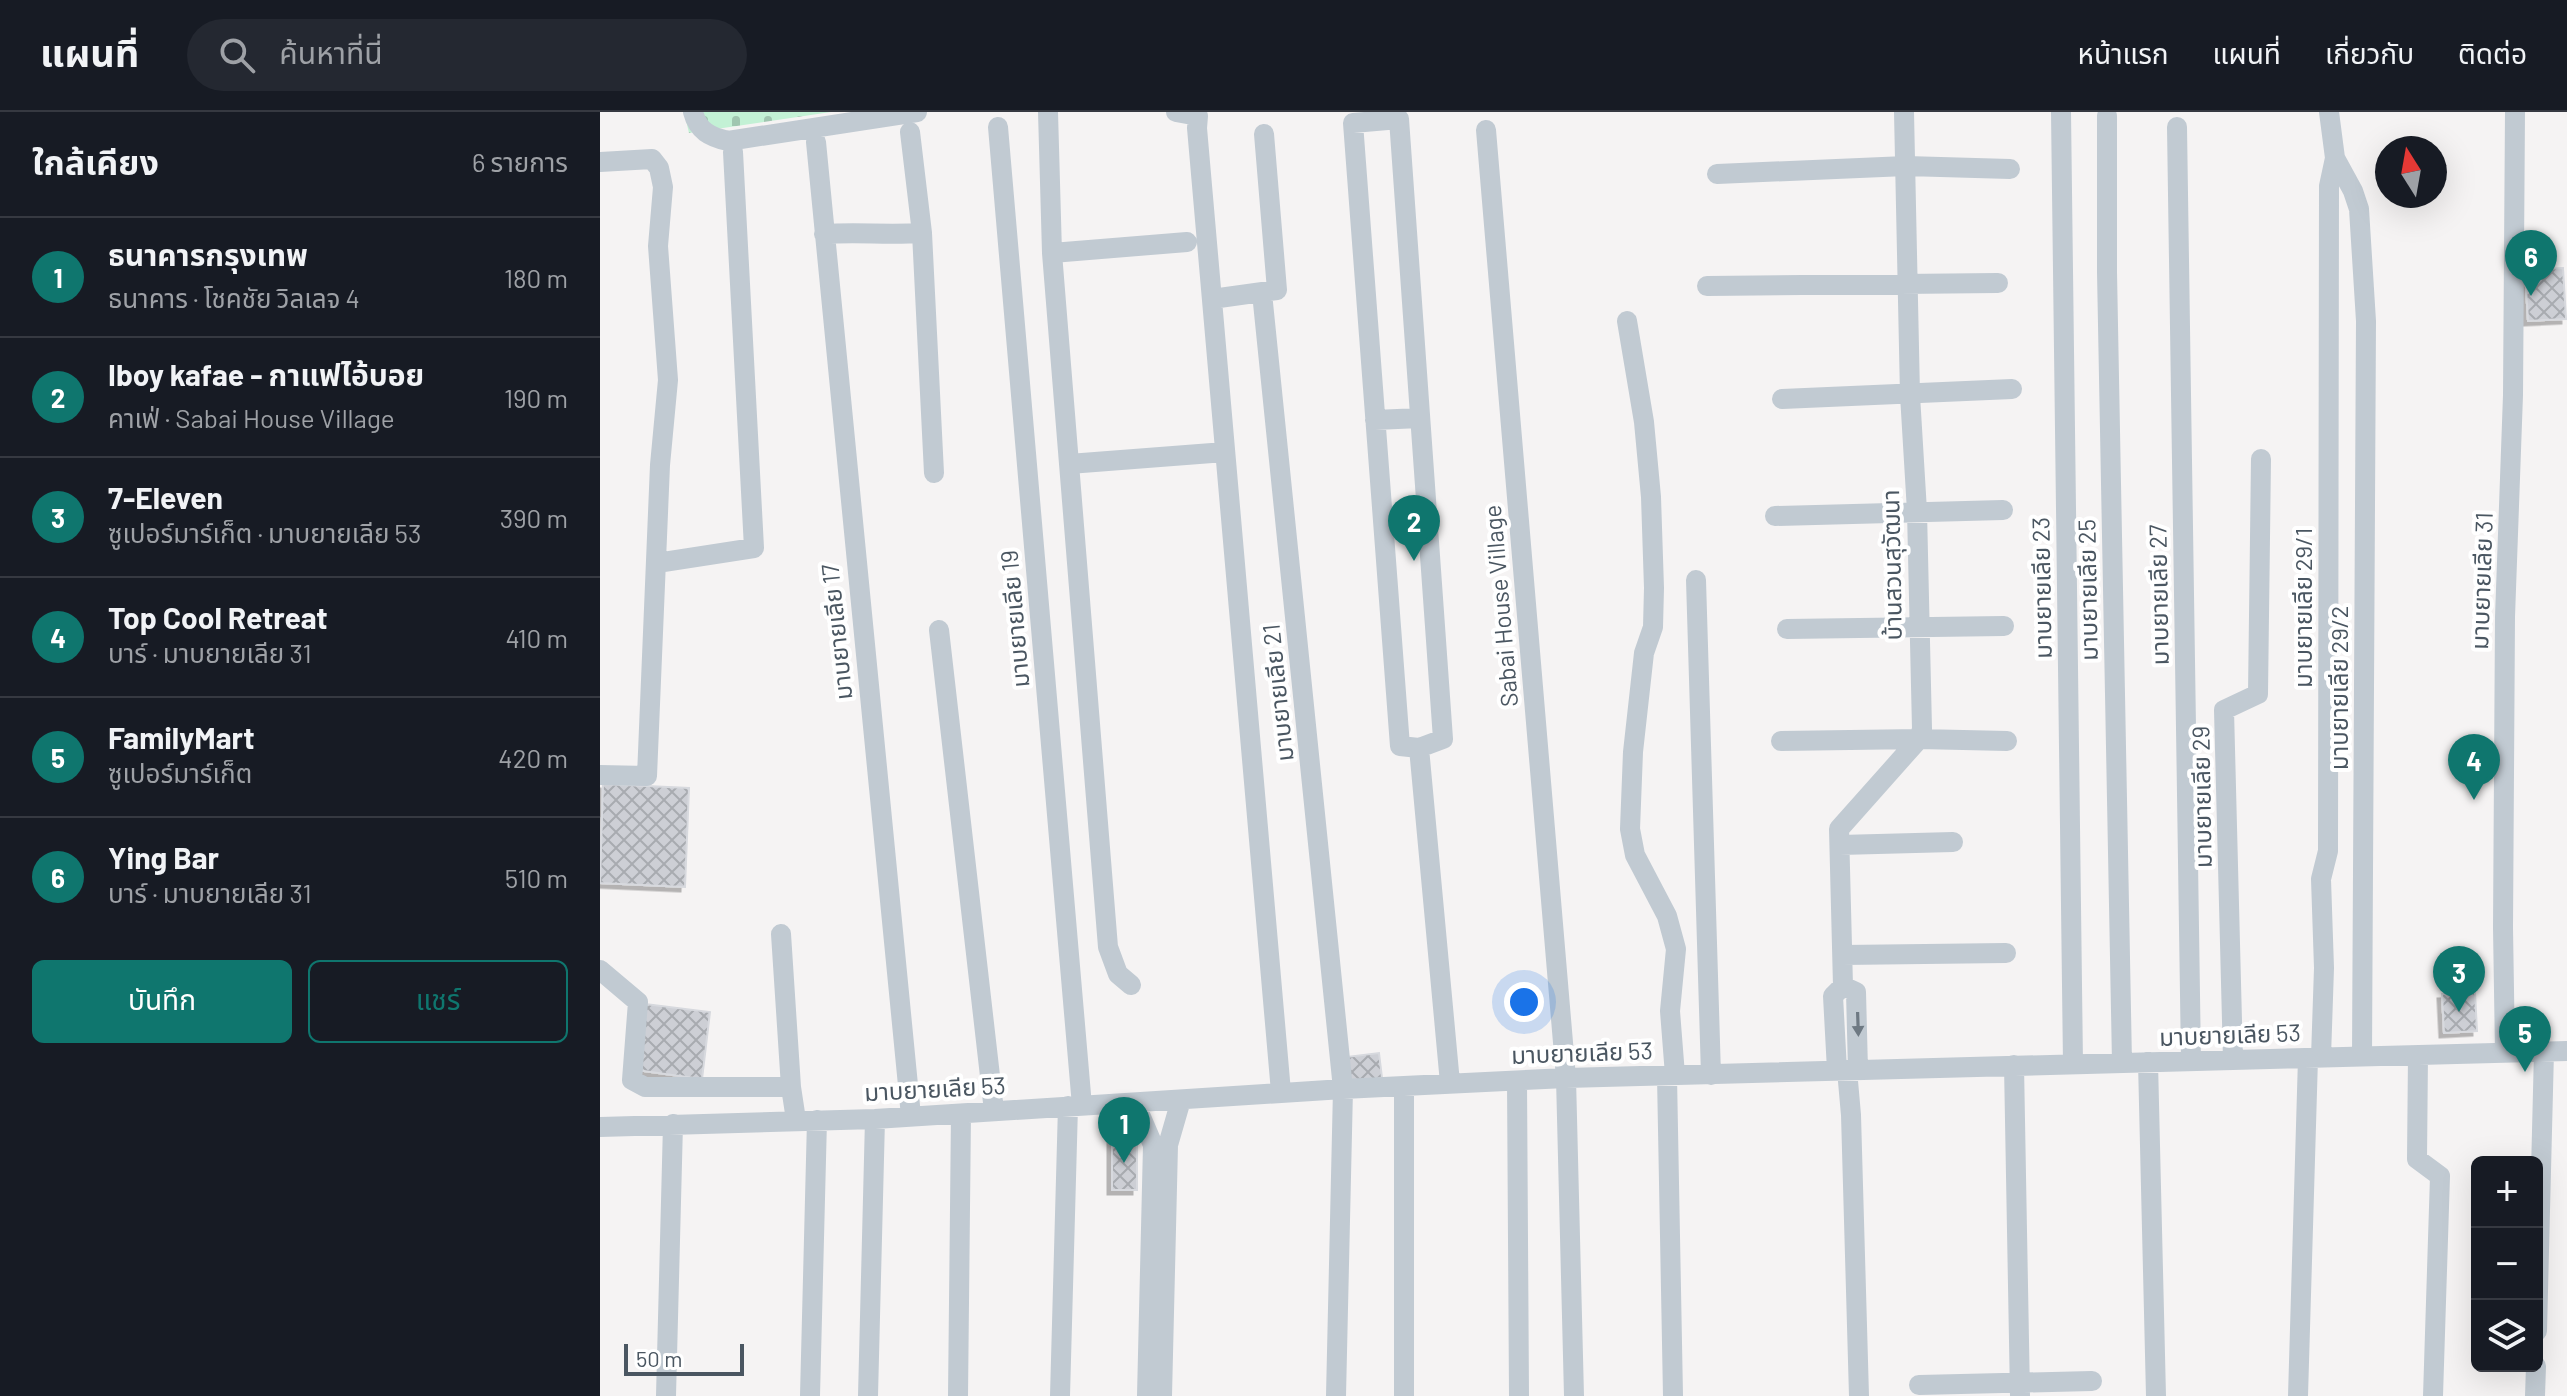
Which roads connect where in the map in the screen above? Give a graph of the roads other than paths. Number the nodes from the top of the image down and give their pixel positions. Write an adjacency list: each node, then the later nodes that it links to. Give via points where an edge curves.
1 (693, 112): 15 (street, via 706,133)
2 (1048, 112): 24 (street)
3 (1176, 112): 29 (street, via 1198,116)
4 (1904, 112): 18 (street, บ้านสวนสุวัฒนา)
5 (2061, 112): 71 (street, มาบยายเลีย 23)
6 (2329, 112): 16 (street)
7 (2515, 112): 63 (street, มาบยายเลีย 31, via 2505,617)
8 (2107, 116): 70 (street, มาบยายเลีย 25)
9 (914, 122): 15 (street); 21 (street)
10 (998, 127): 86 (street, มาบยายเลีย 19)
11 (2177, 127): 68 (street, มาบยายเลีย 27)
12 (1486, 130): 76 (street, Sabai House Village)
13 (1264, 134): 28 (street, via 1277,290)
14 (816, 142): 22 (street, มาบยายเลีย 17)
15 (732, 146): 43 (street, via 754,548)
16 (2335, 158): 65 (street, มาบยายเลีย 29/2, via 2359,209 2366,321); 66 (street, มาบยายเลีย 29/1, via 2329,186 2328,851 2321,879 2324,968)
17 (600, 162): 43 (street, via 652,159 661,172 658,246 668,380)
18 (1906, 166): 19 (street); 20 (street); 26 (street, บ้านสวนสุวัฒนา)
19 (2010, 169)
20 (1717, 174)
21 (922, 233): 22 (street); 39 (street)
22 (824, 234): 89 (street, มาบยายเลีย 17)
23 (1187, 242): 24 (street)
24 (1052, 253): 38 (street)
25 (1998, 283): 26 (street)
26 (1908, 284): 27 (street); 32 (street, บ้านสวนสุวัฒนา)
27 (1707, 286)
28 (1262, 293): 29 (street); 82 (street, มาบยายเลีย 21)
29 (1212, 299): 36 (street)
30 (1627, 321): 75 (street, via 1646,437 1654,588 1633,752 1630,829 1635,855 1667,916 1676,949)
31 (2012, 389): 32 (street)
32 (1910, 395): 33 (street); 41 (street, บ้านสวนสุวัฒนา)
33 (1782, 399)
34 (1420, 418): 35 (street); 35 (street, via 1399,119 1353,123); 52 (street, via 1443,739)
35 (1375, 420): 52 (street, via 1400,746)
36 (1225, 452): 38 (street); 83 (street)
37 (2261, 459): 67 (street, มาบยายเลีย 29, via 2258,694 2224,710)
38 (1069, 464): 60 (street, via 1108,947 1118,974)
39 (934, 473)
40 (2003, 510): 41 (street)
41 (1917, 511): 42 (street); 46 (street, บ้านสวนสุวัฒนา)
42 (1775, 516)
43 (657, 563): 53 (street, via 647,776)
44 (1696, 580): 74 (street)
45 (2004, 626): 46 (street)
46 (1918, 627): 47 (street); 49 (street, บ้านสวนสุวัฒนา)
47 (1787, 629)
48 (939, 630): 87 (street)
49 (1919, 739): 50 (street); 51 (street); 55 (street, via 1839,829)
50 (1781, 741)
51 (2007, 741)
52 (1419, 748): 78 (street)
53 (600, 775)
54 (1953, 842): 55 (street)
55 (1840, 845): 58 (street)
56 (781, 934): 81 (street)
57 (2006, 953): 58 (street)
58 (1843, 955): 73 (street, via 1843,986 1856,992)
59 (600, 970): 80 (street, via 638,1002 632,1080)
60 (1131, 985)
61 (2544, 1051): 62 (street, มาบยายเลีย 53); 63 (street, มาบยายเลีย 53); 96 (street)
62 (2567, 1051)
63 (2505, 1052): 64 (street, มาบยายเลีย 53)
64 (2418, 1055): 65 (street, มาบยายเลีย 53); 117 (street, via 2417,1159 2440,1176)
65 (2362, 1056): 66 (street, มาบยายเลีย 53)
66 (2314, 1058): 67 (street, มาบยายเลีย 53); 116 (street, มาบยายเลีย 29/1)
67 (2233, 1060): 68 (street, มาบยายเลีย 53)
68 (2191, 1061): 69 (street, มาบยายเลีย 53)
69 (2148, 1062): 70 (street, มาบยายเลีย 53); 115 (street)
70 (2122, 1063): 71 (street, มาบยายเลีย 53)
71 (2073, 1064): 72 (street, มาบยายเลีย 53)
72 (2014, 1065): 73 (street, มาบยายเลีย 53); 101 (street)
73 (1847, 1070): 74 (street, มาบยายเลีย 53); 114 (street)
74 (1711, 1075): 75 (street, มาบยายเลีย 53)
75 (1671, 1076): 76 (street, มาบยายเลีย 53); 113 (street)
76 (1566, 1078): 77 (street, มาบยายเลีย 53); 112 (street, Sabai House Village)
77 (1517, 1081): 78 (street, มาบยายเลีย 53); 111 (street)
78 (1450, 1083): 79 (street, มาบยายเลีย 53)
79 (1404, 1086): 82 (street, มาบยายเลีย 53); 110 (street)
80 (645, 1087): 81 (street); 93 (street)
81 (791, 1087): 91 (street)
82 (1343, 1089): 83 (street, มาบยายเลีย 53); 109 (street, มาบยายเลีย 21)
83 (1281, 1092): 84 (street, มาบยายเลีย 53)
84 (1181, 1100): 85 (street, มาบยายเลีย 53); 97 (street, via 1168,1145)
85 (1135, 1103): 86 (street, มาบยายเลีย 53); 97 (street, via 1153,1145)
86 (1075, 1106): 87 (street, มาบยายเลีย 53); 106 (street, มาบยายเลีย 19)
87 (994, 1111): 88 (street, มาบยายเลีย 53)
88 (961, 1114): 89 (street, มาบยายเลีย 53); 105 (street)
89 (911, 1116): 90 (street, มาบยายเลีย 53)
90 (875, 1119): 92 (street, มาบยายเลีย 53); 104 (street)
91 (796, 1120): 92 (street, มาบยายเลีย 53); 94 (street, มาบยายเลีย 53)
92 (817, 1120): 103 (street)
93 (644, 1124): 94 (street, มาบยายเลีย 53); 95 (street, มาบยายเลีย 53)
94 (673, 1124): 102 (street)
95 (600, 1127)
96 (2538, 1300)
97 (1155, 1362): 107 (street); 108 (street)
98 (2536, 1372): 118 (street)
99 (2092, 1381): 101 (street)
100 (1919, 1385): 101 (street)
101 (2020, 1390)
102 (666, 1396)
103 (810, 1396)
104 (868, 1396)
105 (958, 1396)
106 (1060, 1396)
107 (1147, 1396)
108 (1162, 1396)
109 (1336, 1396)
110 (1404, 1396)
111 (1519, 1396)
112 (1574, 1396)
113 (1673, 1396)
114 (1859, 1396)
115 (2156, 1396)
116 (2298, 1396)
117 (2433, 1396)
118 (2535, 1396)

